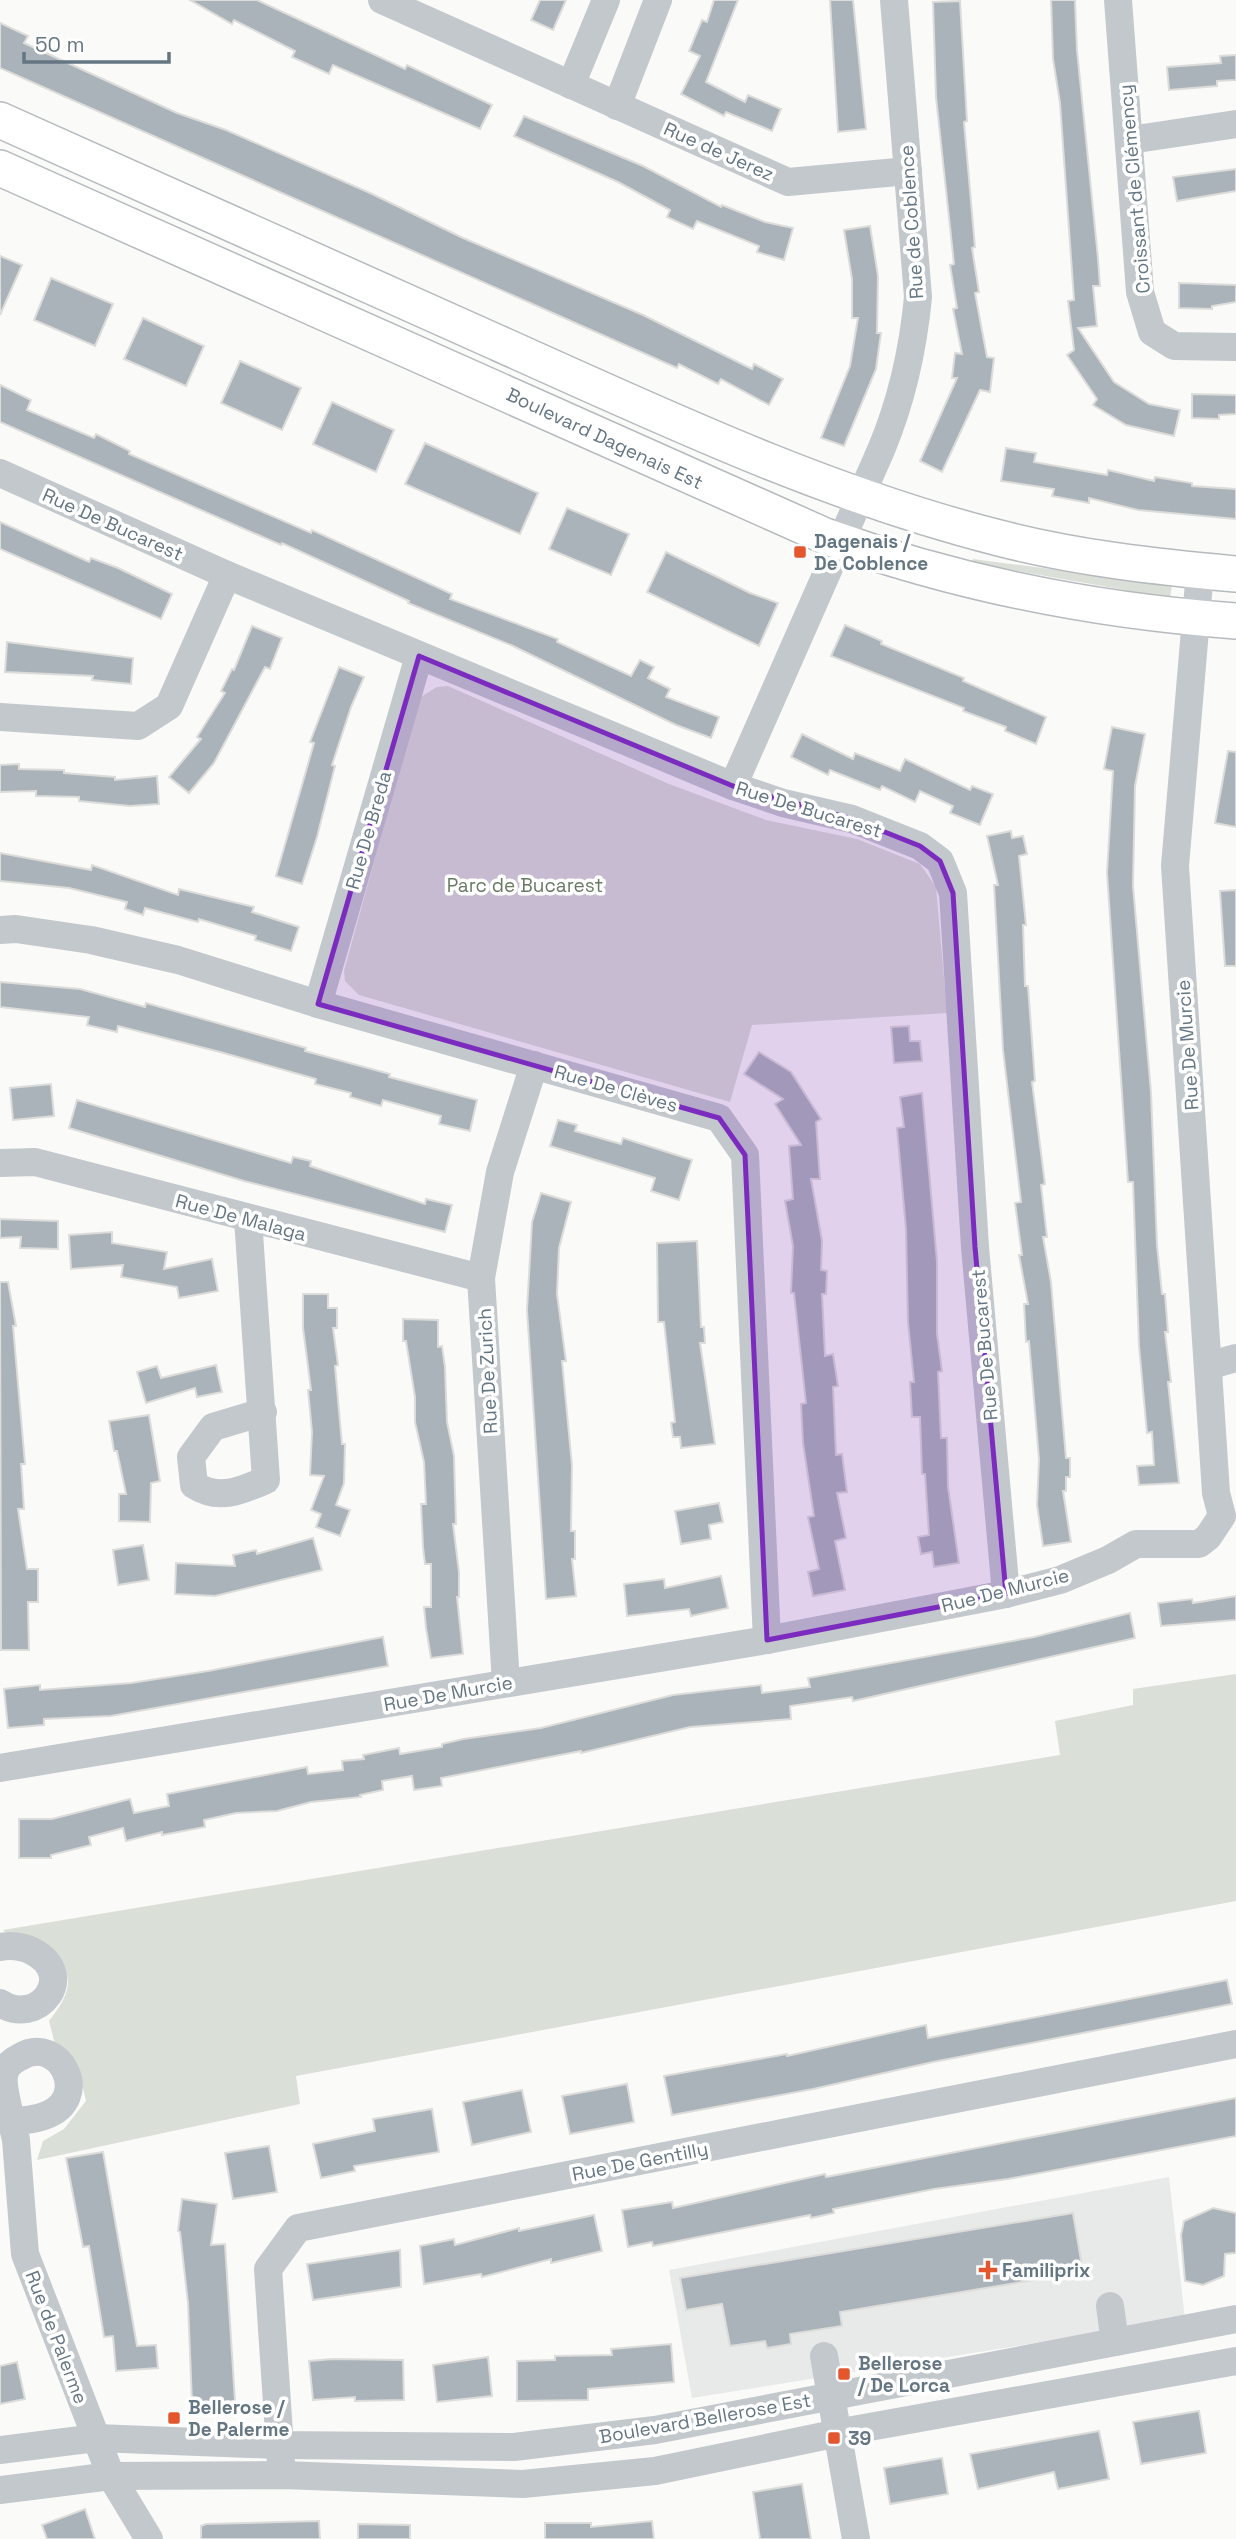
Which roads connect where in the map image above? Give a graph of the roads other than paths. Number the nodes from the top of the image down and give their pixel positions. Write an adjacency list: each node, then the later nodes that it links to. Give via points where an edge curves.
1 (382, 0): 6 (street, Rue de Jerez)
2 (606, 0): 6 (street)
3 (658, 0): 7 (street)
4 (894, 0): 12 (street, Rue de Coblence)
5 (1118, 0): 10 (street, Croissant de Clémency)
6 (571, 85): 7 (street, Rue de Jerez)
7 (617, 106): 12 (street, Rue de Jerez, via 788,182)
8 (0, 120): 15 (main road, via 708,436)
9 (1236, 124): 10 (street)
10 (1130, 140): 13 (street, Croissant de Clémency, via 1140,292 1152,332 1174,346)
11 (0, 168): 16 (main road, Boulevard Dagenais Est)
12 (908, 171): 15 (street, Rue de Coblence, via 918,297 914,347 894,419)
13 (1236, 347)
14 (0, 473): 19 (street, Rue De Bucarest)
15 (862, 496): 16 (street, Rue de Coblence); 17 (main road, via 1035,546)
16 (842, 542): 20 (main road, Boulevard Dagenais Est, via 1010,589); 24 (street, Rue de Coblence)
17 (1200, 571): 18 (main road); 20 (street, Rue De Murcie)
18 (1236, 574)
19 (227, 575): 22 (street, Rue De Bucarest); 23 (street, via 169,706 138,726)
20 (1196, 617): 21 (main road, Boulevard Dagenais Est); 32 (street, Rue De Murcie, via 1175,866)
21 (1236, 621)
22 (419, 656): 24 (street, Rue De Bucarest); 26 (street, Rue De Breda)
23 (0, 717)
24 (733, 786): 34 (street, Rue De Bucarest, via 852,819 920,846 940,861 953,893 975,1247)
25 (0, 930): 26 (street, Rue De Clèves, via 91,940 178,960)
26 (318, 1004): 27 (street, Rue De Clèves)
27 (534, 1065): 30 (street, Rue De Zurich, via 500,1171); 35 (street, Rue De Clèves, via 719,1118 744,1155)
28 (0, 1163): 29 (street, Rue De Malaga, via 35,1162)
29 (247, 1219): 30 (street, Rue De Malaga); 33 (street)
30 (481, 1278): 36 (street, Rue De Zurich)
31 (1236, 1359): 32 (street)
32 (1208, 1366): 34 (street, Rue De Murcie, via 1216,1493 1222,1516 1208,1537 1184,1547 1136,1544 1060,1580)
33 (263, 1412)
34 (1006, 1594): 35 (street, Rue De Murcie)
35 (767, 1640): 36 (street, Rue De Murcie)
36 (506, 1684): 37 (street, Rue De Murcie)
37 (0, 1768)
38 (0, 1947): 39 (street, via 23,1947 41,1956 54,1975 45,2000 34,2007 19,2010)
39 (0, 2003)
40 (1236, 2044): 50 (street, Rue De Gentilly, via 298,2228 268,2269)
41 (12, 2122): 49 (street, Rue de Palerme, via 25,2254)
42 (1110, 2306): 44 (street)
43 (1236, 2319): 44 (street, Boulevard Bellerose Est)
44 (1115, 2342): 47 (street, Boulevard Bellerose Est)
45 (824, 2356): 47 (street)
46 (1236, 2361): 48 (street, Boulevard Bellerose Est)
47 (832, 2395): 48 (street); 50 (street, Boulevard Bellerose Est, via 654,2430 514,2447)
48 (840, 2433): 52 (street, Boulevard Bellerose Est, via 655,2471 523,2484); 56 (street)
49 (96, 2438): 50 (street, Boulevard Bellerose Est); 51 (street, Boulevard Bellerose Est); 53 (street, Rue de Palerme)
50 (278, 2445): 52 (street, Rue De Gentilly)
51 (0, 2450)
52 (283, 2475): 53 (street, Boulevard Bellerose Est)
53 (111, 2476): 54 (street, Boulevard Bellerose Est); 55 (street, Rue de Palerme)
54 (0, 2490)
55 (149, 2539)
56 (856, 2539)

